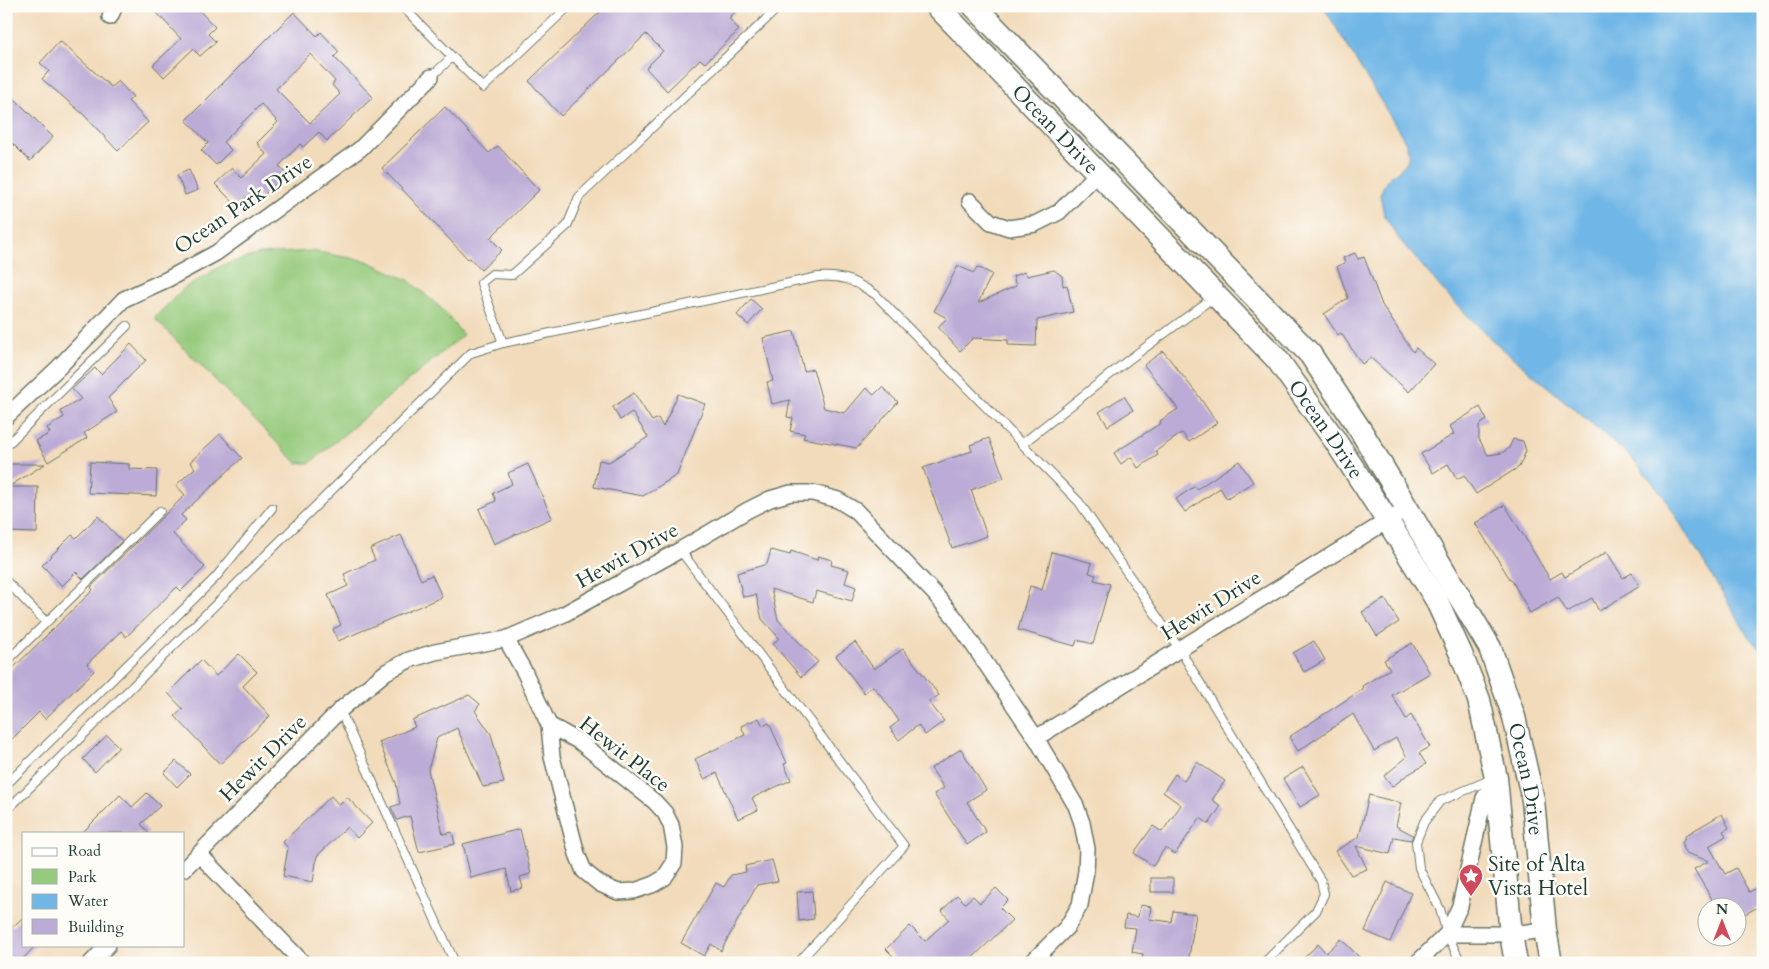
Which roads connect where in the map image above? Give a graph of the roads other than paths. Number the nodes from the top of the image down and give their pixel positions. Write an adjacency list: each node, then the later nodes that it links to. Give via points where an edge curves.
1 (402, 6): 6 (lane)
2 (568, 6): 6 (lane, via 483,88)
3 (780, 6): 12 (lane, via 579,197 567,226 512,275 492,274 481,283)
4 (937, 6): 8 (main road, Ocean Drive)
5 (974, 6): 17 (main road, Ocean Drive, via 1310,354 1362,431)
6 (452, 57): 7 (lane)
7 (432, 77): 13 (street, Ocean Park Drive, via 360,149 248,230 216,253 124,299)
8 (1097, 174): 9 (street, via 1059,212 1035,224 1009,228 991,222); 10 (main road, Ocean Drive)
9 (970, 201)
10 (1215, 296): 14 (lane); 19 (main road, Ocean Drive, via 1277,359)
11 (127, 326): 15 (lane)
12 (503, 343): 14 (lane, via 835,275 875,294); 32 (lane, via 471,352)
13 (6, 417)
14 (1022, 444): 24 (lane, via 1079,502)
15 (6, 446)
16 (272, 508): 31 (lane, via 216,577)
17 (1407, 509): 19 (street, Hewit Drive); 29 (main road, Ocean Drive, via 1490,648 1514,717)
18 (160, 510): 22 (lane)
19 (1387, 520): 24 (street, Hewit Drive); 30 (main road, Ocean Drive, via 1436,599 1461,654 1479,700)
20 (680, 550): 23 (street, Hewit Drive, via 564,614); 28 (street, Hewit Drive, via 770,499 813,493 838,500 856,511 950,612); 42 (lane, via 904,846)
21 (6, 580): 22 (lane)
22 (46, 622): 25 (lane)
23 (506, 639): 26 (street, Hewit Drive, via 409,660 386,672); 27 (street, Hewit Place)
24 (1180, 650): 28 (street, Hewit Drive); 44 (lane, via 1321,881 1324,894 1316,911)
25 (6, 662)
26 (340, 710): 33 (street, Hewit Drive); 41 (lane)
27 (549, 725): 27 (street, Hewit Place, via 554,766 584,871 600,884 618,892 634,891 664,878 674,862 676,847 672,825 665,813 580,742)
28 (1036, 738): 43 (street, Hewit Drive, via 1076,806 1087,849 1080,905 1067,928)
29 (1528, 772): 30 (main road); 35 (main road, Ocean Drive)
30 (1496, 778): 36 (street, via 1484,798 1460,906); 36 (lane, via 1440,801 1424,822 1416,842 1419,868 1440,909); 37 (main road, Ocean Drive)
31 (6, 785)
32 (6, 810)
33 (199, 854): 34 (street, Hewit Drive); 40 (street)
34 (185, 868)
35 (1546, 930): 37 (street); 48 (main road, Ocean Drive)
36 (1447, 934): 37 (street); 45 (street); 46 (lane)
37 (1511, 934): 47 (main road, Ocean Drive)
38 (107, 946): 39 (street)
39 (91, 963)
40 (304, 963)
41 (455, 963)
42 (798, 963)
43 (1031, 963)
44 (1264, 963)
45 (1417, 963)
46 (1461, 963)
47 (1516, 963)
48 (1551, 963)

